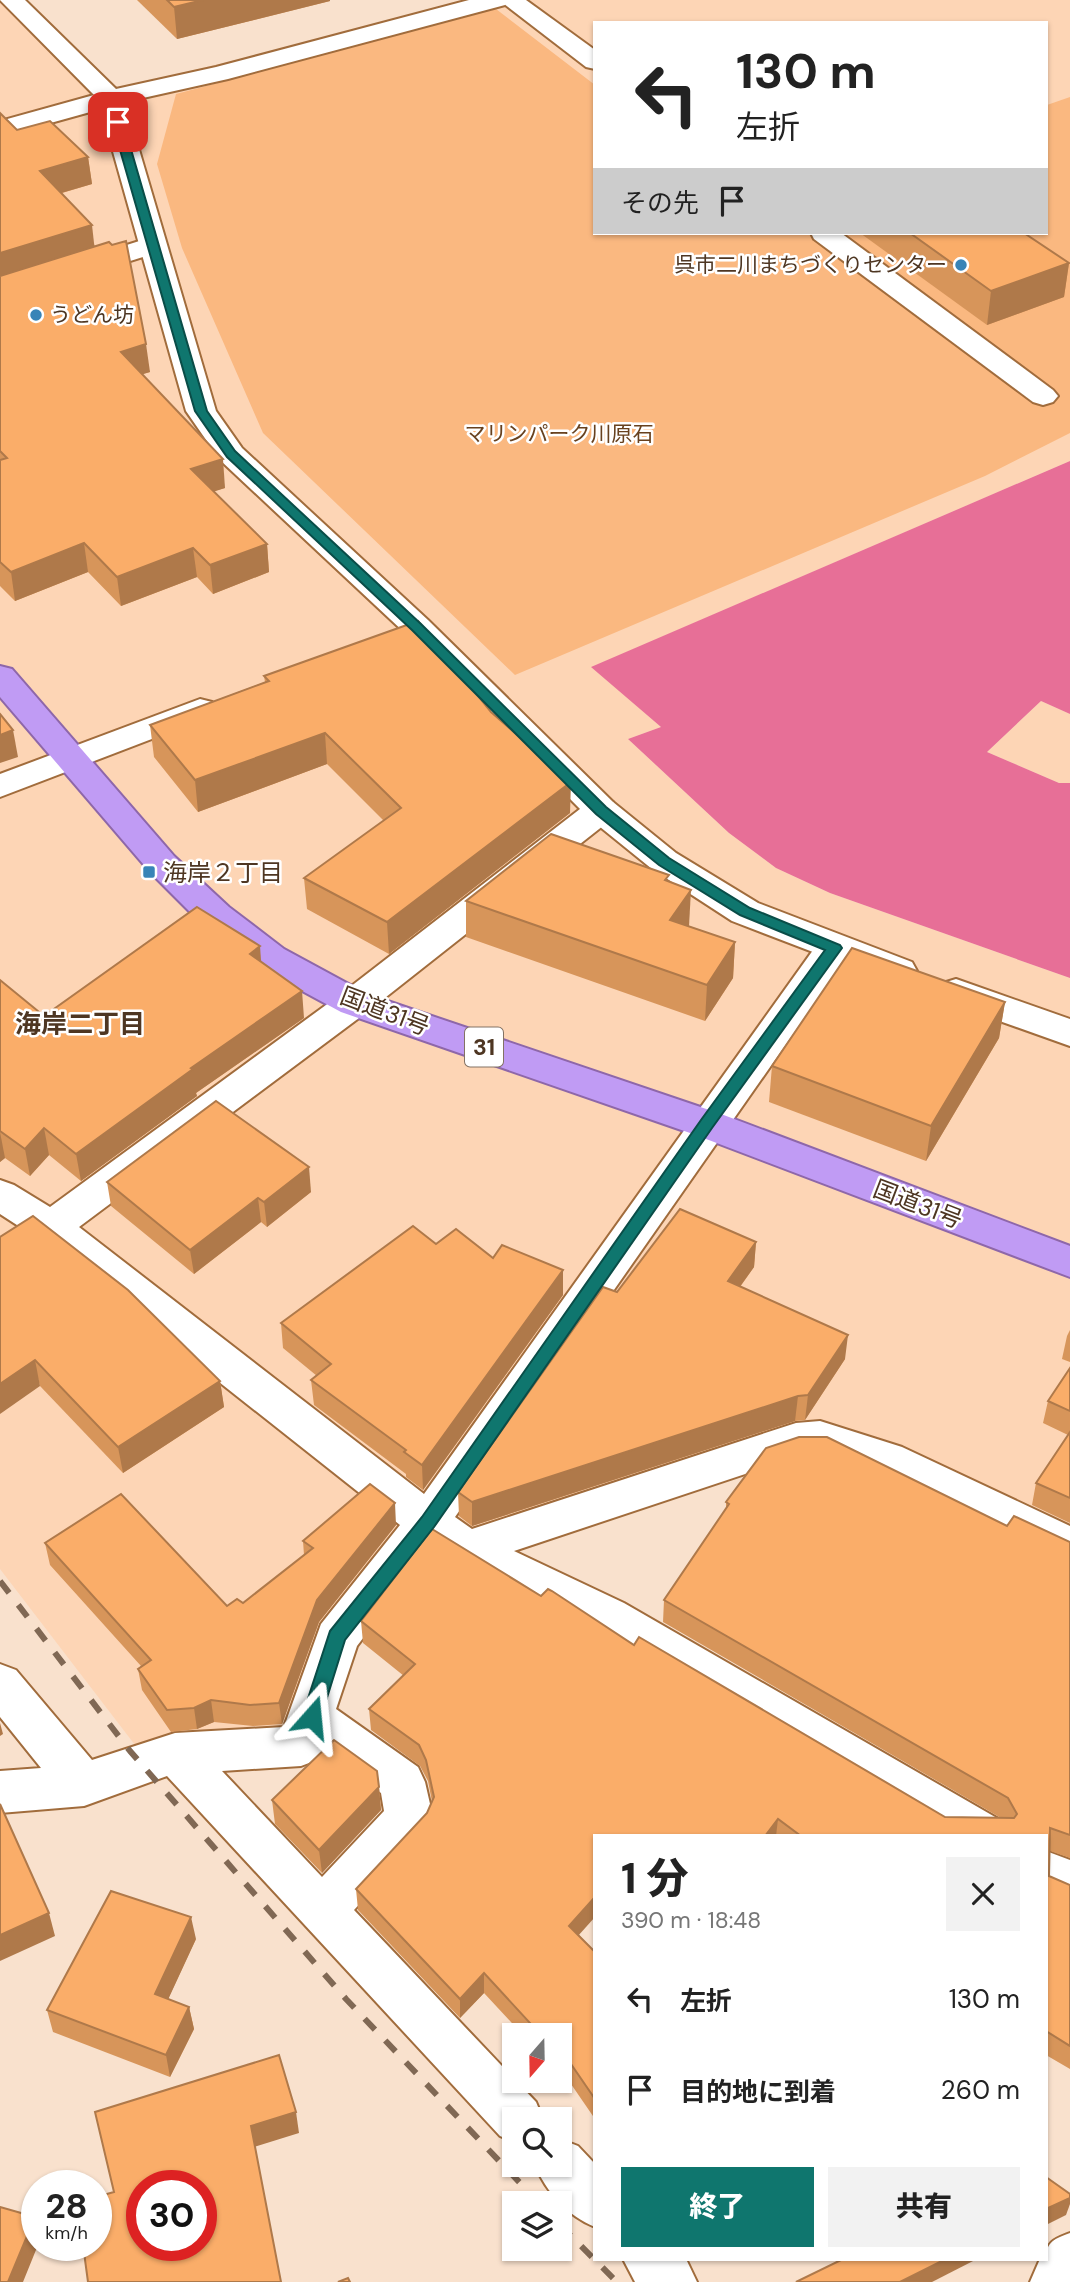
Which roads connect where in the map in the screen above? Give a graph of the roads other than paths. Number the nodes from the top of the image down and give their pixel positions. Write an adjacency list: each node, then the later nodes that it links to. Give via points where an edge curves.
1 (11, 0): 5 (street)
2 (496, 0): 5 (street)
3 (511, 0): 4 (street)
4 (593, 61)
5 (111, 98): 6 (street); 8 (street)
6 (0, 129)
7 (827, 235): 10 (street)
8 (152, 245): 9 (street); 15 (street, via 201,411 231,454 404,632)
9 (0, 294)
10 (1043, 396)
11 (0, 676): 13 (highway, 国道31号 / 31)
12 (224, 700): 13 (street)
13 (70, 759): 14 (street); 17 (highway, 国道31号 / 31, via 162,864 216,916 271,958)
14 (0, 786)
15 (601, 810): 16 (street, via 664,861 745,912); 17 (street)
16 (834, 948): 18 (street); 19 (street)
17 (354, 1003): 19 (highway, 国道31号 / 31); 21 (street)
18 (1070, 1033)
19 (707, 1124): 22 (highway, 国道31号 / 31); 23 (street)
20 (0, 1195): 21 (street)
21 (51, 1227): 23 (street)
22 (1070, 1262)
23 (428, 1522): 25 (street); 27 (street, via 337,1637)
24 (1070, 1546): 25 (street, via 887,1459 820,1438 796,1440)
25 (467, 1549): 31 (street, via 608,1616)
26 (0, 1684): 29 (street)
27 (312, 1717): 28 (street, via 302,1746); 34 (street, via 402,1782 409,1817)
28 (176, 1753): 29 (street, via 116,1770); 34 (street)
29 (84, 1785): 30 (street)
30 (0, 1792)
31 (982, 1834)
32 (1048, 1872): 33 (street)
33 (1070, 1885)
34 (323, 1911): 35 (street)
35 (507, 2107)
36 (572, 2177): 37 (street)
37 (593, 2199)
38 (1070, 2259): 41 (street)
39 (651, 2261): 40 (street)
40 (671, 2282)
41 (1056, 2282)

